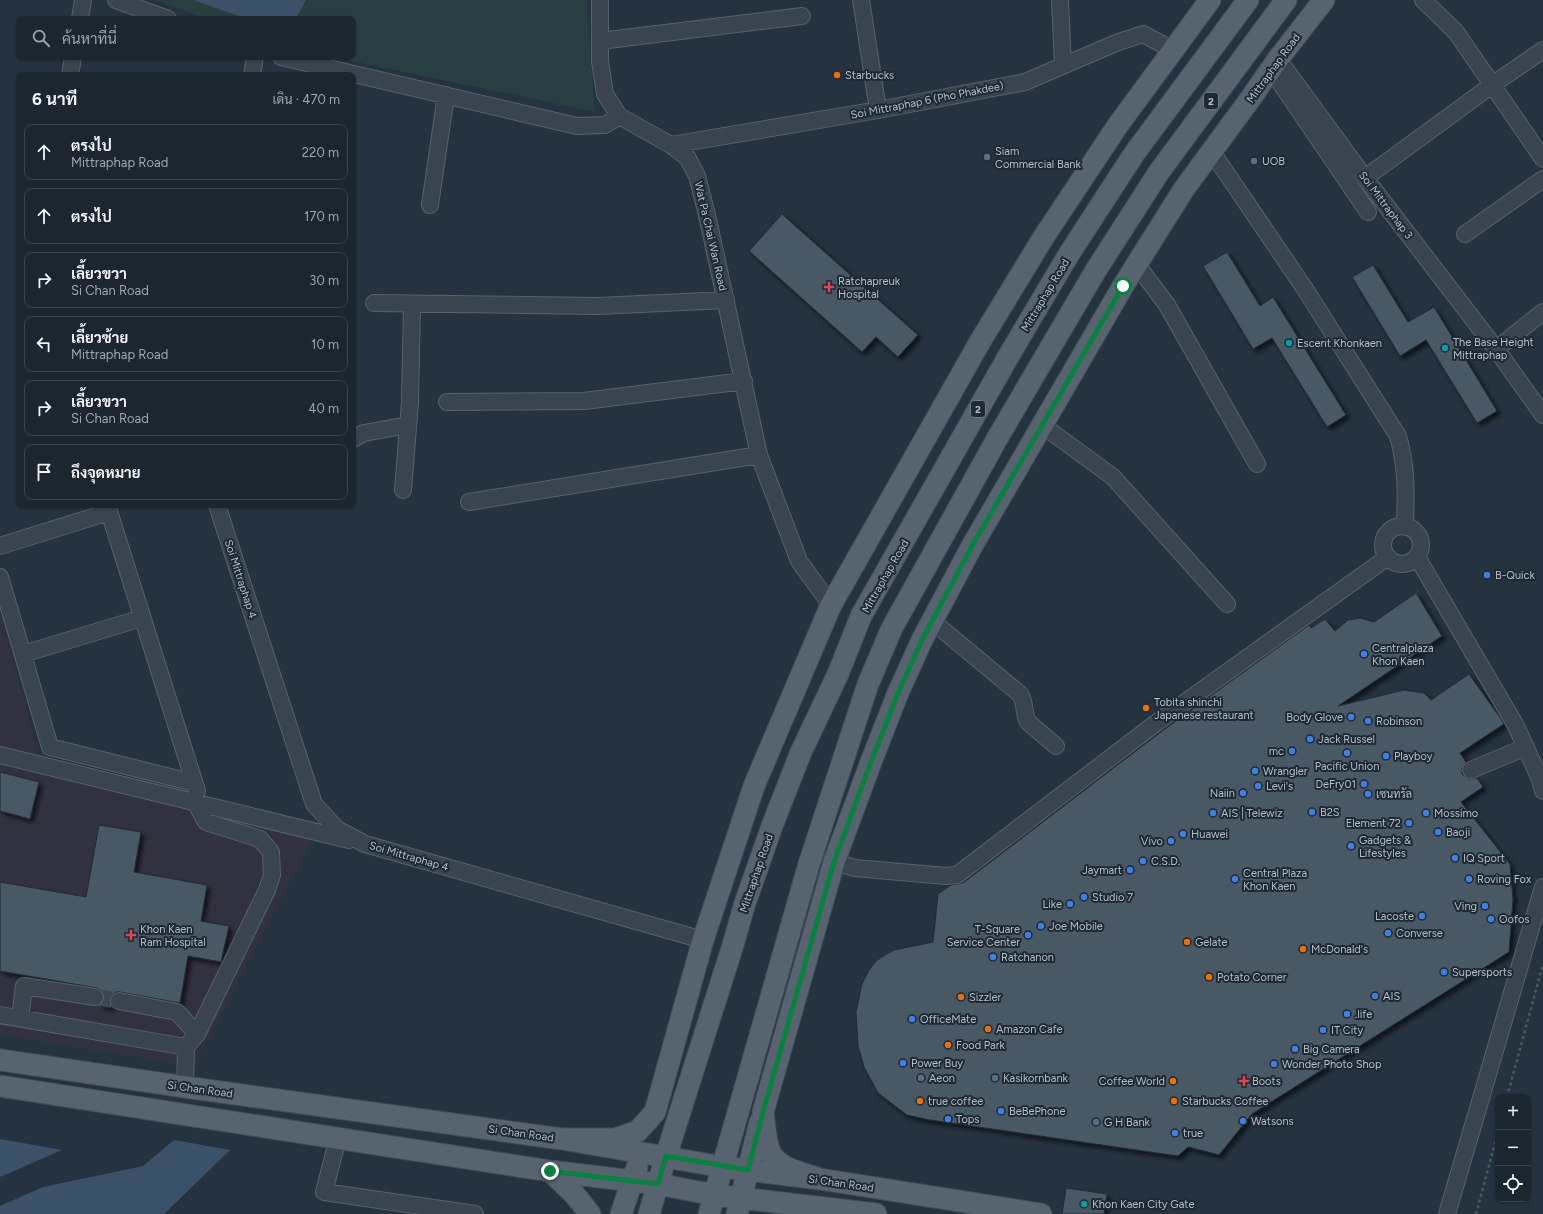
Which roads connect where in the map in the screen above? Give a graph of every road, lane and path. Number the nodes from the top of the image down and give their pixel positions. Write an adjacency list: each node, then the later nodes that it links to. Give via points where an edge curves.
1 (83, 0): 11 (street)
2 (116, 0): 12 (street)
3 (600, 0): 14 (street)
4 (861, 0): 28 (street)
5 (1060, 0): 21 (street)
6 (1210, 0): 15 (main road)
7 (1248, 0): 36 (main road, Mittraphap Road / 2, via 1134,154)
8 (1286, 0): 38 (main road, 2, via 1159,172)
9 (1324, 0): 20 (main road, Mittraphap Road)
10 (1423, 0): 26 (street, via 1456,32)
11 (80, 16)
12 (160, 16)
13 (802, 16): 14 (street)
14 (600, 42): 29 (street, via 605,94)
15 (1173, 50): 21 (street, Soi Mittraphap 6 (Pho Phakdee), via 1143,34); 30 (main road)
16 (1543, 50): 26 (street)
17 (72, 60): 22 (street)
18 (254, 60): 23 (street)
19 (294, 60): 24 (street)
20 (1275, 64): 32 (main road, Mittraphap Road); 34 (street, Soi Mittraphap 3); 40 (street)
21 (1064, 65): 28 (street, Soi Mittraphap 6 (Pho Phakdee), via 1025,82)
22 (70, 72)
23 (252, 72)
24 (346, 72)
25 (356, 74): 27 (street)
26 (1492, 85): 33 (street); 34 (street)
27 (446, 95): 29 (street, via 578,126 605,125); 39 (street)
28 (878, 110): 31 (street, Soi Mittraphap 6 (Pho Phakdee))
29 (618, 116): 31 (street, Wat Pa Chai Wan Road)
30 (1118, 125): 36 (main road); 65 (main road, via 1043,238)
31 (671, 145): 43 (street, Wat Pa Chai Wan Road, via 688,157 697,176)
32 (1212, 152): 37 (main road, Mittraphap Road); 60 (street, via 1305,289 1398,436 1406,474)
33 (1543, 159)
34 (1365, 178): 47 (street, Soi Mittraphap 3)
35 (1543, 179): 41 (street)
36 (1112, 189): 82 (main road, Mittraphap Road / 2, via 1069,254 1008,357 861,616 838,674 798,759)
37 (1184, 189): 38 (main road); 42 (main road, Mittraphap Road)
38 (1139, 204): 78 (main road, 2, via 1096,270 1006,424 899,615 868,684)
39 (430, 205)
40 (1368, 212)
41 (1465, 234)
42 (1137, 265): 52 (main road, Mittraphap Road); 55 (street, via 1167,305)
43 (726, 300): 45 (street, via 598,306); 48 (street, Wat Pa Chai Wan Road)
44 (374, 304): 45 (street)
45 (412, 304): 51 (street)
46 (1543, 312): 47 (street)
47 (1496, 349): 50 (street, Soi Mittraphap 3)
48 (744, 382): 49 (street, via 584,401); 54 (street, Wat Pa Chai Wan Road)
49 (447, 402)
50 (1543, 415)
51 (408, 424): 53 (street); 56 (street)
52 (1042, 424): 66 (street, via 1113,477); 68 (main road, Mittraphap Road)
53 (356, 437)
54 (759, 454): 57 (street); 65 (street, Wat Pa Chai Wan Road, via 799,561)
55 (1257, 464)
56 (403, 490)
57 (469, 502)
58 (218, 508): 79 (street, Soi Mittraphap 4, via 314,804 338,829)
59 (108, 509): 61 (street); 67 (street)
60 (1405, 526): 62 (street, via 1394,528 1386,536 1384,546); 63 (street, via 1419,536 1421,547)
61 (0, 546)
62 (1388, 556): 63 (street, via 1394,561 1404,563); 80 (street, via 1156,723 957,875 855,868)
63 (1417, 556): 71 (street)
64 (0, 577): 69 (street)
65 (831, 604): 75 (main road)
66 (1227, 604)
67 (142, 618): 69 (street); 74 (street)
68 (932, 621): 70 (street, via 1020,694 1028,722); 80 (main road, Mittraphap Road, via 912,662 871,762)
69 (23, 654): 74 (street, via 50,747)
70 (1056, 746)
71 (1526, 747): 73 (street); 76 (street)
72 (0, 755): 77 (street)
73 (1471, 770)
74 (194, 783): 77 (street)
75 (754, 786): 82 (main road); 84 (main road)
76 (1543, 791)
77 (198, 803): 79 (street); 90 (street, via 206,822 260,839 271,852 272,875 268,890)
78 (826, 813): 83 (main road); 103 (main road, via 807,871)
79 (365, 844): 84 (street, Soi Mittraphap 4)
80 (834, 862): 83 (main road, Mittraphap Road)
81 (1543, 887): 118 (street)
82 (744, 906): 102 (main road, Mittraphap Road)
83 (815, 928): 97 (main road)
84 (703, 940): 96 (main road)
85 (1543, 964): 95 (path)
86 (95, 997): 89 (street, via 24,986)
87 (119, 1002): 90 (street, via 177,1012)
88 (0, 1015): 89 (street)
89 (20, 1018): 91 (street)
90 (197, 1034): 91 (street)
91 (186, 1047): 94 (street)
92 (0, 1060): 94 (main road, Si Chan Road)
93 (0, 1086): 98 (main road)
94 (185, 1087): 99 (main road, Si Chan Road)
95 (1508, 1094)
96 (655, 1112): 99 (main road, via 638,1131 615,1139); 101 (main road)
97 (763, 1112): 104 (main road); 106 (main road, via 770,1153 789,1168)
98 (338, 1138): 105 (main road); 112 (street, via 324,1192)
99 (562, 1139): 101 (main road, Si Chan Road)
100 (1495, 1143): 119 (path)
101 (641, 1152): 102 (main road, Si Chan Road); 107 (main road)
102 (666, 1156): 103 (main road, Si Chan Road); 108 (main road, Mittraphap Road)
103 (723, 1167): 104 (main road, Si Chan Road); 109 (main road)
104 (748, 1170): 106 (main road, Si Chan Road); 110 (main road)
105 (550, 1171): 107 (main road); 113 (main road)
106 (820, 1179): 117 (main road, Si Chan Road)
107 (632, 1181): 108 (main road); 114 (main road)
108 (658, 1184): 109 (main road); 115 (main road, Mittraphap Road)
109 (712, 1204): 110 (main road)
110 (739, 1206): 111 (main road)
111 (804, 1210): 116 (main road)
112 (476, 1214)
113 (590, 1214)
114 (622, 1214)
115 (649, 1214)
116 (876, 1214)
117 (1041, 1214)
118 (1447, 1214)
119 (1476, 1214)

